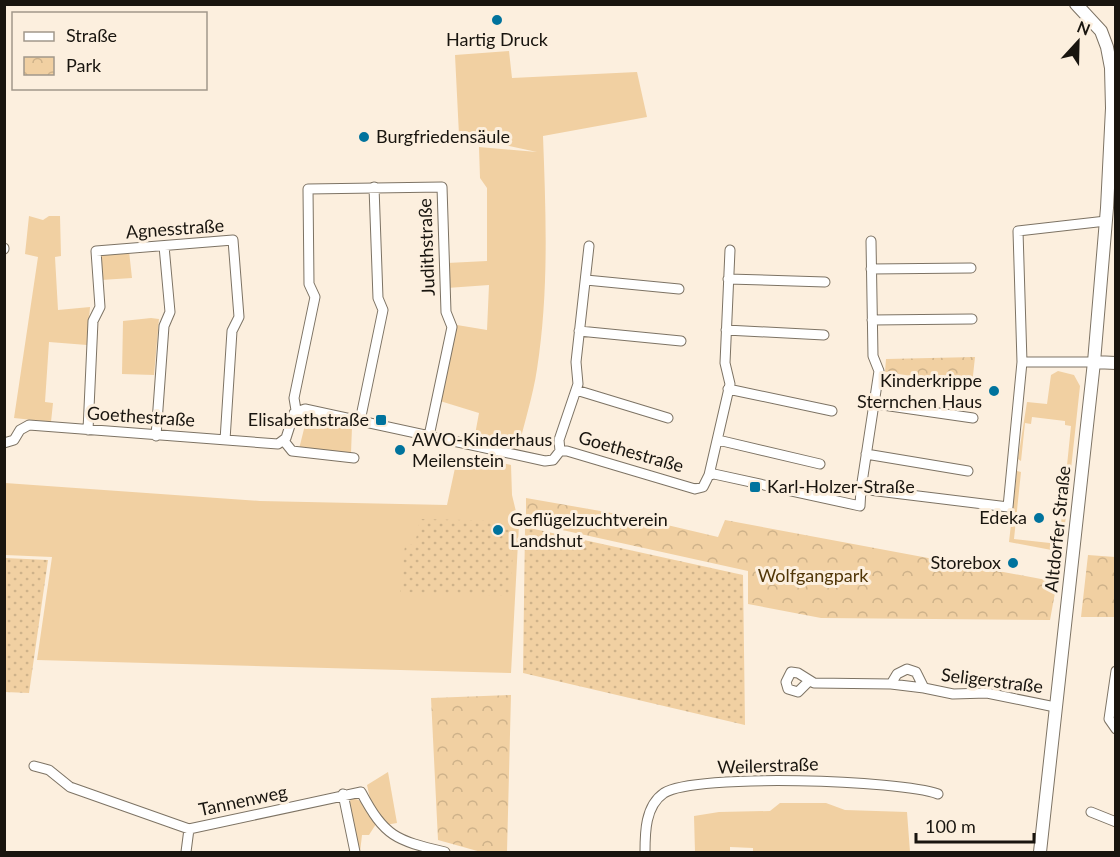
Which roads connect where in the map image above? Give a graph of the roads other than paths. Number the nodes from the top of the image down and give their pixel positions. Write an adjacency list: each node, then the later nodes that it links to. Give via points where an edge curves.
1 (1076, 4): 2 (main road)
2 (1101, 31): 3 (main road); 4 (main road, Altdorfer Straße)
3 (1116, 32)
4 (1111, 45): 5 (main road, Altdorfer Straße)
5 (1113, 64): 7 (main road, Altdorfer Straße)
6 (374, 187): 30 (street, Judithstraße, via 309,189 309,284 315,297 294,398); 34 (street, via 378,298 383,310); 37 (street, Judithstraße, via 442,187 446,312 452,327)
7 (1107, 215): 24 (street, via 1018,231); 25 (main road, Altdorfer Straße)
8 (871, 241): 13 (street)
9 (164, 246): 35 (street, Agnesstraße, via 96,251 100,307 93,321); 36 (street, via 170,312 164,326); 38 (street, Agnesstraße, via 233,240 239,317 232,331)
10 (589, 246): 15 (street)
11 (730, 250): 14 (street)
12 (971, 268): 13 (street)
13 (871, 269): 18 (street)
14 (728, 279): 16 (street); 20 (street)
15 (586, 280): 17 (street); 21 (street)
16 (825, 282)
17 (679, 289)
18 (872, 320): 19 (street); 29 (street, via 873,356 879,371)
19 (972, 320)
20 (726, 330): 22 (street); 27 (street)
21 (579, 331): 23 (street); 28 (street)
22 (824, 335)
23 (681, 341)
24 (1022, 362): 25 (street); 48 (street, via 1008,507)
25 (1094, 362): 26 (main road); 53 (main road, Altdorfer Straße)
26 (1116, 363)
27 (728, 389): 31 (street); 39 (street)
28 (576, 390): 32 (street); 42 (street, via 559,440)
29 (876, 404): 33 (street); 43 (street)
30 (296, 410): 34 (street, Goethestraße); 40 (street)
31 (832, 411)
32 (669, 418)
33 (973, 418)
34 (360, 421): 37 (street, Goethestraße)
35 (88, 430): 36 (street, Goethestraße); 41 (street, Goethestraße, via 28,425 14,440)
36 (156, 436): 38 (street, Goethestraße)
37 (429, 436): 42 (street, Goethestraße, via 545,461 553,460)
38 (225, 440): 40 (street, Goethestraße, via 278,444)
39 (718, 440): 45 (street); 47 (street)
40 (284, 441): 44 (street, via 292,451)
41 (4, 443)
42 (560, 451): 47 (street, Goethestraße, via 695,489 705,485)
43 (867, 454): 46 (street); 48 (street)
44 (354, 458)
45 (820, 464)
46 (968, 471)
47 (710, 475): 48 (street, via 860,506)
48 (861, 489)
49 (1116, 671): 54 (street, via 1109,719)
50 (808, 682): 51 (street, Seligerstraße)
51 (891, 684): 52 (street, Seligerstraße); 52 (street, Seligerstraße, via 897,674 907,669 915,672)
52 (924, 688): 53 (street, Seligerstraße, via 953,694 987,693)
53 (1055, 707): 65 (main road, Altdorfer Straße)
54 (1116, 729)
55 (34, 766): 60 (street, Tannenweg, via 49,770 81,792)
56 (344, 794): 60 (street, Tannenweg); 62 (street); 63 (street, via 361,792 380,825 393,836)
57 (938, 794): 64 (street, Weilerstraße, via 920,787 829,781 687,785 664,793 654,804 647,823)
58 (1091, 812): 59 (street)
59 (1116, 822)
60 (189, 829): 61 (street)
61 (186, 852)
62 (355, 852)
63 (444, 852)
64 (645, 852)
65 (1040, 852)

